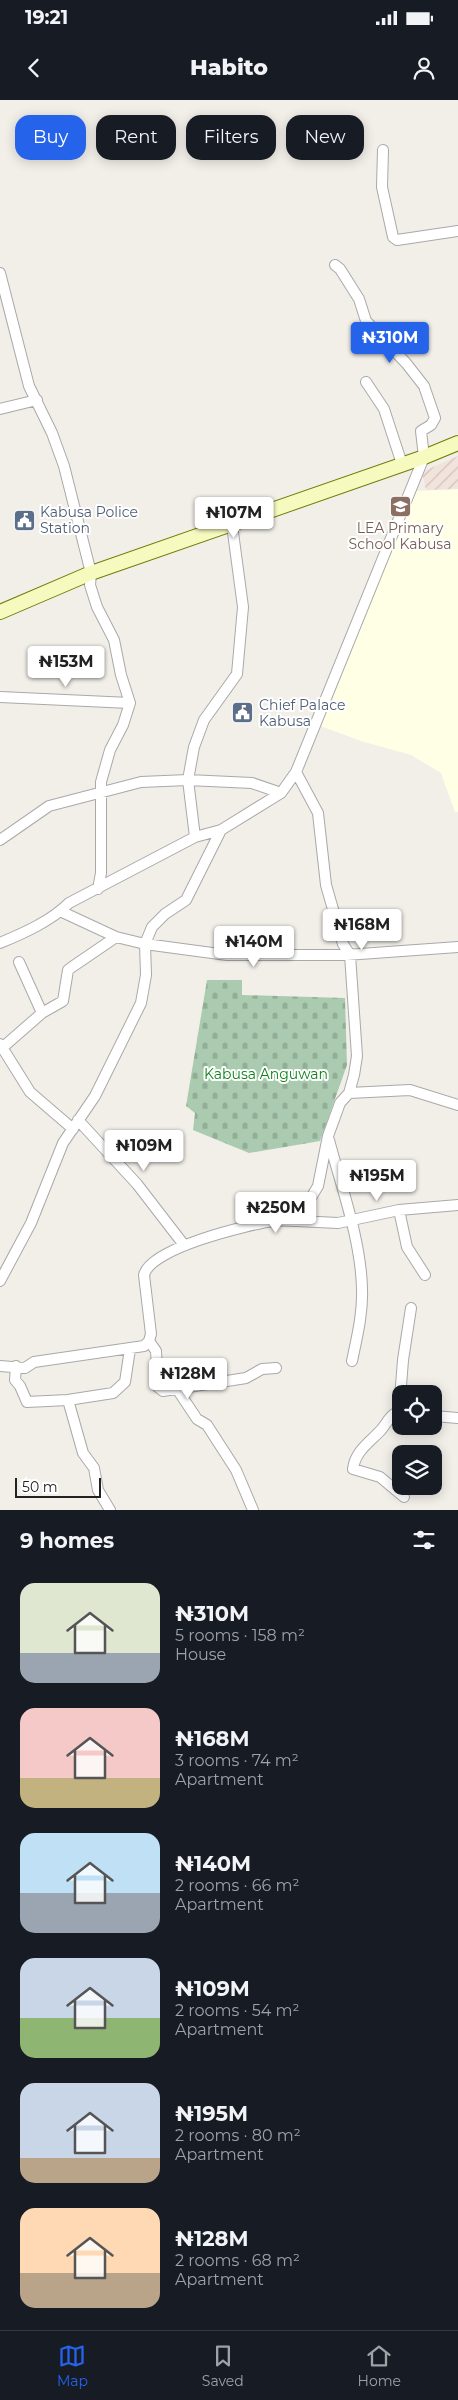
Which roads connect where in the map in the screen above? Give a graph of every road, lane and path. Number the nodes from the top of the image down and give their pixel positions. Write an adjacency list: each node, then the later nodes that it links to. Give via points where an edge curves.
1 (383, 150): 2 (street, via 382,187 393,237 397,240)
2 (458, 231)
3 (335, 265): 9 (street, via 359,299 366,321 406,362 424,386 434,418 431,425 421,431)
4 (0, 273): 6 (street, via 29,386)
5 (366, 382): 10 (street, via 384,409)
6 (37, 400): 7 (street); 12 (street, via 64,466)
7 (0, 408)
8 (458, 443): 9 (street)
9 (424, 457): 10 (street); 16 (street)
10 (402, 464): 11 (street)
11 (232, 525): 12 (street); 17 (street, via 243,608 237,674 204,720 194,747)
12 (91, 573): 13 (street); 15 (street, via 90,585 114,640)
13 (0, 612)
14 (0, 697): 15 (street)
15 (130, 703): 18 (street, via 110,750 101,782)
16 (296, 772): 19 (street); 29 (street, via 318,813 326,885 343,944)
17 (188, 780): 18 (street, via 141,782); 19 (street, via 252,783); 21 (street)
18 (102, 791): 22 (street, via 49,806); 23 (street)
19 (281, 793): 20 (street)
20 (221, 830): 21 (street); 27 (street, via 186,900 152,927)
21 (196, 837): 23 (street)
22 (0, 840)
23 (98, 889): 24 (street, via 69,903)
24 (60, 912): 25 (street); 26 (street)
25 (116, 937): 27 (street); 31 (street, via 68,970 63,1001)
26 (0, 943)
27 (144, 944): 29 (street, via 227,955); 35 (street, via 146,975 141,1003 95,1096)
28 (458, 947): 29 (street)
29 (350, 955): 33 (street, via 357,1056)
30 (19, 962): 31 (street)
31 (42, 1013): 32 (street)
32 (1, 1046): 35 (street, via 30,1092)
33 (349, 1093): 34 (street, via 410,1090); 36 (street, via 340,1103)
34 (458, 1105)
35 (75, 1125): 41 (street, via 137,1184); 43 (street, via 62,1143 31,1223)
36 (328, 1136): 39 (street, via 318,1186); 40 (street)
37 (458, 1205): 38 (street)
38 (399, 1210): 40 (street); 42 (street, via 407,1247)
39 (297, 1221): 40 (street); 41 (street, via 274,1221)
40 (351, 1221): 47 (street, via 362,1289)
41 (184, 1245): 45 (street, via 160,1256 145,1270)
42 (425, 1275)
43 (0, 1281)
44 (410, 1308): 51 (street)
45 (149, 1341): 46 (street); 52 (street, via 156,1351 158,1388)
46 (130, 1350): 49 (street, via 34,1362 25,1368); 53 (street, via 124,1382 113,1393)
47 (352, 1361)
48 (0, 1366): 49 (street)
49 (16, 1366): 53 (street, via 15,1380 27,1402)
50 (276, 1368): 52 (street, via 262,1369 246,1378)
51 (402, 1385)
52 (177, 1390): 59 (street, via 236,1470)
53 (68, 1400): 58 (street, via 83,1453 94,1468 98,1490)
54 (392, 1415): 57 (street, via 380,1432 366,1443 353,1469 380,1478)
55 (442, 1417): 56 (street)
56 (458, 1418)
57 (404, 1497)
58 (110, 1510)
59 (253, 1510)

